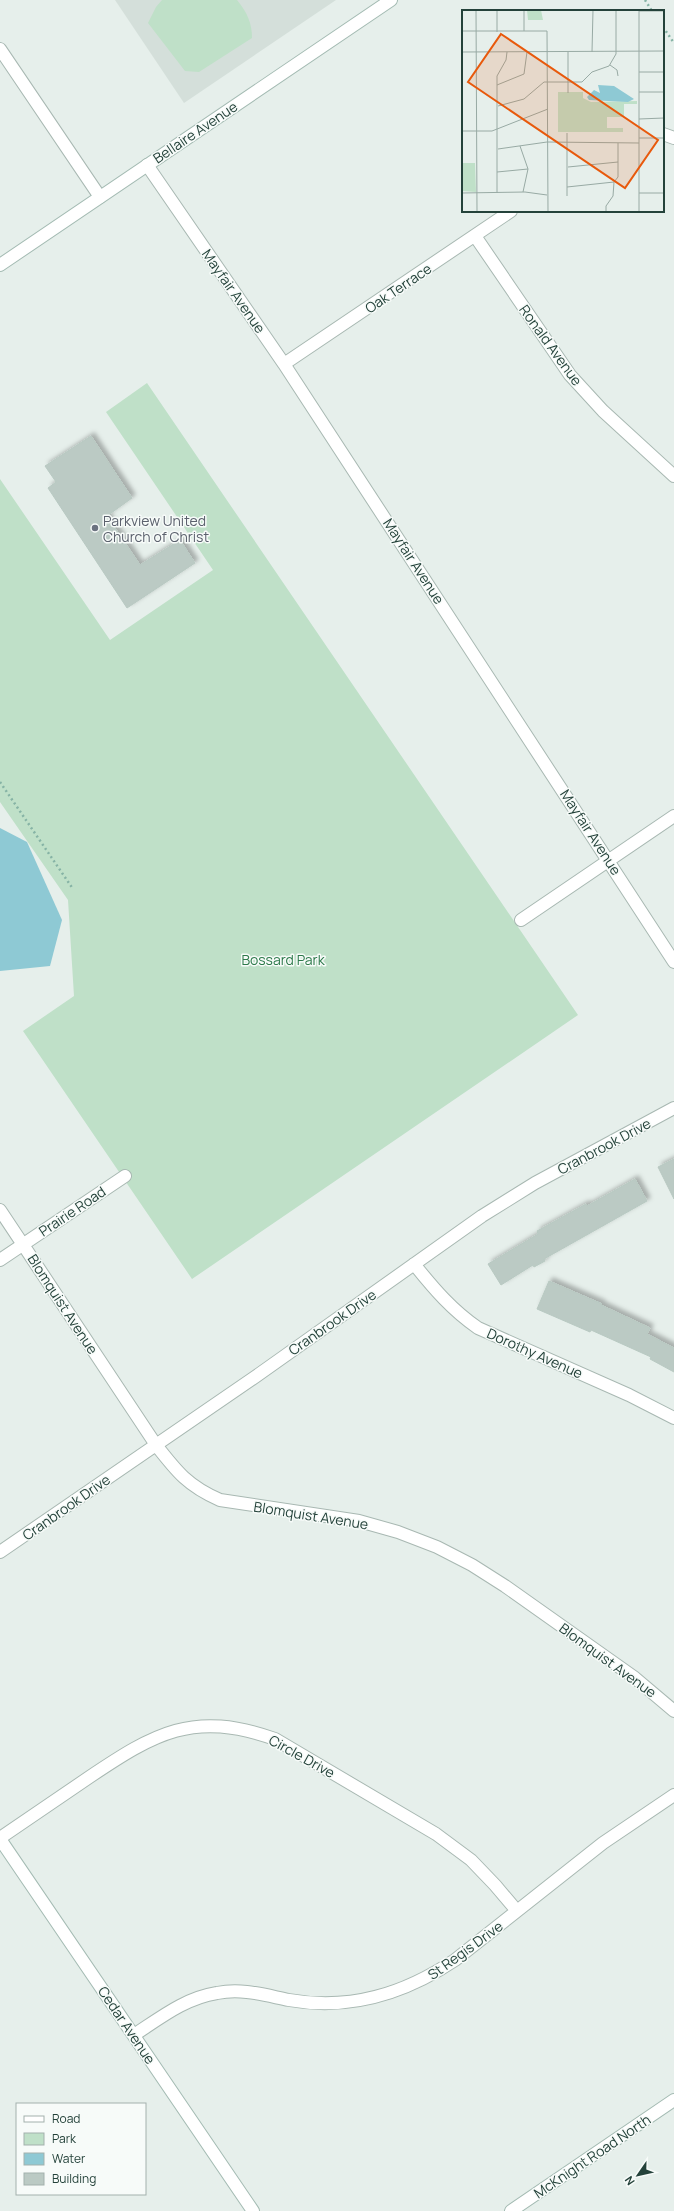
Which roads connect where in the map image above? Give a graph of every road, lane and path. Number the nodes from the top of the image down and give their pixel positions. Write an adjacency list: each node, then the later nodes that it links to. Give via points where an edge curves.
1 (391, 0): 9 (street, Bellaire Avenue)
2 (645, 0): 3 (path)
3 (651, 10)
4 (664, 28): 5 (path)
5 (674, 43)
6 (0, 49): 10 (street)
7 (664, 134): 8 (street)
8 (674, 138)
9 (147, 165): 10 (street, Bellaire Avenue); 14 (street, Mayfair Avenue)
10 (100, 197): 13 (street, Bellaire Avenue)
11 (510, 212): 12 (street, Oak Terrace)
12 (475, 236): 14 (street, Oak Terrace); 15 (street, Ronald Avenue, via 570,375 603,411)
13 (0, 265)
14 (284, 364): 18 (street, Mayfair Avenue)
15 (674, 476)
16 (0, 782): 19 (path)
17 (674, 816): 18 (street)
18 (610, 860): 20 (street); 21 (street, Mayfair Avenue)
19 (73, 888)
20 (521, 920)
21 (674, 962)
22 (674, 1108): 27 (street, Cranbrook Drive, via 535,1183 482,1216)
23 (125, 1176): 25 (street, Prairie Road)
24 (0, 1210): 25 (street)
25 (24, 1244): 26 (street, Prairie Road); 29 (street, Blomquist Avenue)
26 (0, 1260)
27 (414, 1264): 28 (street, Dorothy Avenue, via 457,1314 478,1328 629,1395); 29 (street, Cranbrook Drive)
28 (674, 1418)
29 (156, 1445): 30 (street, Cranbrook Drive); 31 (street, Blomquist Avenue, via 186,1481 220,1500 359,1521 398,1532 466,1562 505,1586 629,1673)
30 (0, 1552)
31 (674, 1711)
32 (674, 1795): 34 (street, St Regis Drive, via 603,1843)
33 (0, 1838): 34 (street, Circle Drive, via 130,1750 154,1737 202,1726 228,1726 275,1739 436,1834 470,1860); 35 (street, Cedar Avenue)
34 (517, 1911): 35 (street, St Regis Drive, via 431,1976 378,1997 325,2003 289,2000 256,1992 216,1993 194,1999 174,2009)
35 (134, 2035): 37 (street, Cedar Avenue)
36 (674, 2100): 38 (street, McKnight Road North)
37 (253, 2211)
38 (510, 2211)

